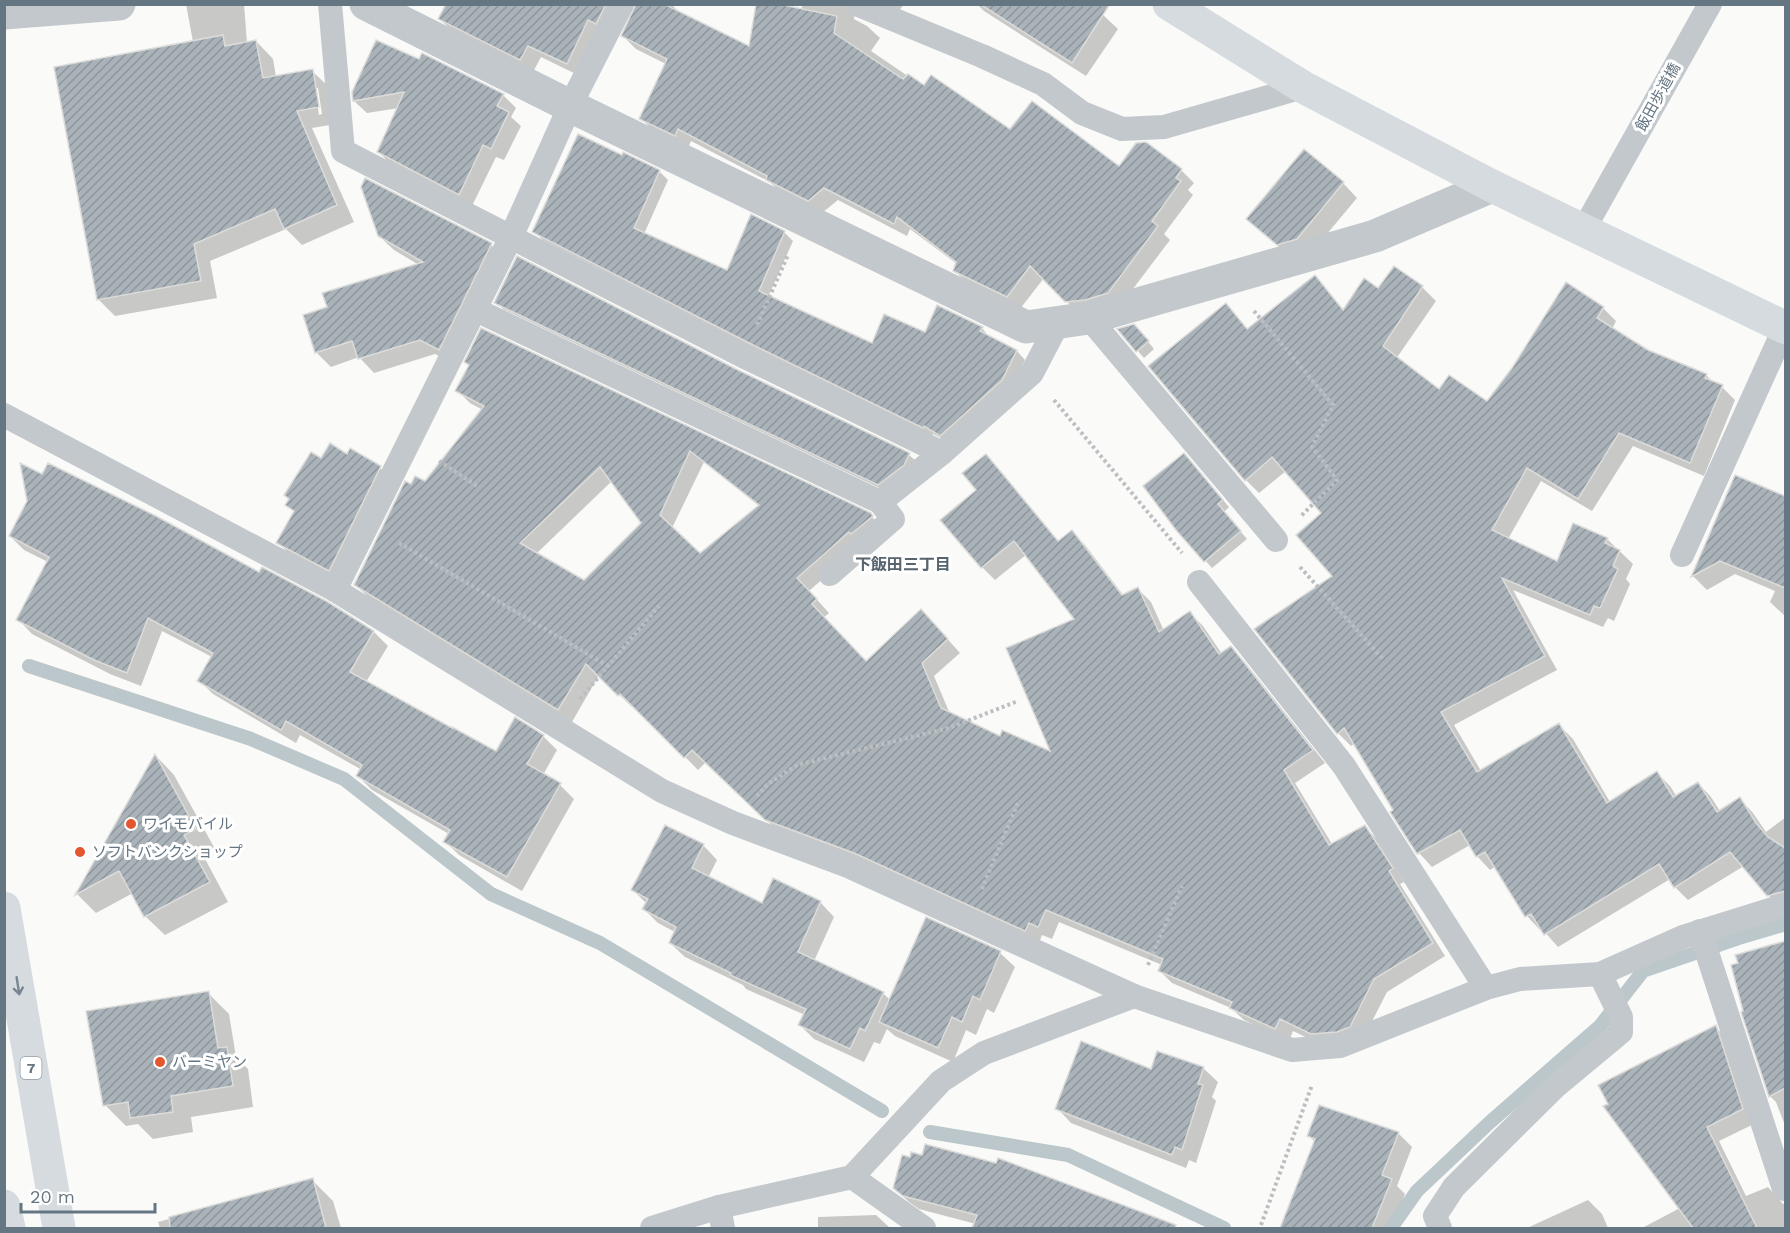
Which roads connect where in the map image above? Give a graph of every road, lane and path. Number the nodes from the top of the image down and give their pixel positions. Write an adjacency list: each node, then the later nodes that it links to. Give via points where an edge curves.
1 (118, 4): 8 (street)
2 (330, 4): 14 (lane, via 343,152)
3 (366, 4): 10 (street)
4 (622, 4): 10 (lane)
5 (856, 4): 9 (lane, via 1043,84 1082,113 1122,129 1164,127)
6 (1169, 4): 9 (street)
7 (1710, 4): 13 (lane, 飯田歩道橋)
8 (4, 13)
9 (1303, 87): 11 (street)
10 (570, 106): 12 (street); 14 (lane)
11 (1492, 186): 13 (street); 15 (street, via 1375,236)
12 (804, 219): 17 (street, via 1026,327); 19 (path)
13 (1584, 229): 18 (street)
14 (511, 237): 16 (lane); 19 (lane)
15 (1228, 279): 17 (street); 27 (path, via 1333,405 1312,447 1337,480)
16 (474, 309): 22 (lane); 25 (lane)
17 (1073, 320): 20 (lane); 27 (lane)
18 (1785, 328): 28 (lane)
19 (743, 356): 23 (lane)
20 (1032, 373): 23 (lane); 30 (path, via 1191,564)
21 (4, 415): 31 (lane)
22 (408, 441): 24 (path); 26 (lane)
23 (942, 453): 25 (lane)
24 (477, 486)
25 (880, 502): 29 (lane, via 893,519)
26 (367, 525): 31 (lane); 34 (path)
27 (1276, 540): 33 (path)
28 (1683, 555)
29 (830, 574)
30 (1199, 582): 45 (lane, via 1344,766)
31 (335, 590): 36 (lane)
32 (659, 606): 34 (path)
33 (1384, 660)
34 (608, 666): 36 (path)
35 (1018, 701): 38 (path, via 949,729 797,765 768,784)
36 (556, 726): 38 (lane, via 662,791)
37 (1019, 800): 42 (path)
38 (733, 823): 42 (lane, via 848,866)
39 (1182, 886): 46 (path)
40 (1785, 905): 43 (lane)
41 (4, 908): 54 (street, 7, one-way to 54)
42 (969, 920): 46 (lane)
43 (1704, 942): 44 (lane, via 1683,937); 49 (lane)
44 (1605, 985): 45 (lane, via 1520,979); 57 (lane, via 1621,1017 1622,1032 1556,1086 1454,1187 1436,1216)
45 (1486, 988): 47 (lane, via 1340,1046)
46 (1134, 996): 47 (lane, via 1292,1050); 48 (lane, via 984,1053 941,1081)
47 (1325, 1048): 52 (path)
48 (852, 1177): 51 (lane); 56 (lane)
49 (1784, 1189)
50 (4, 1206): 53 (street)
51 (721, 1218): 55 (lane)
52 (1261, 1225)
53 (9, 1228)
54 (59, 1228)
55 (652, 1228)
56 (924, 1228)
57 (1440, 1228)

